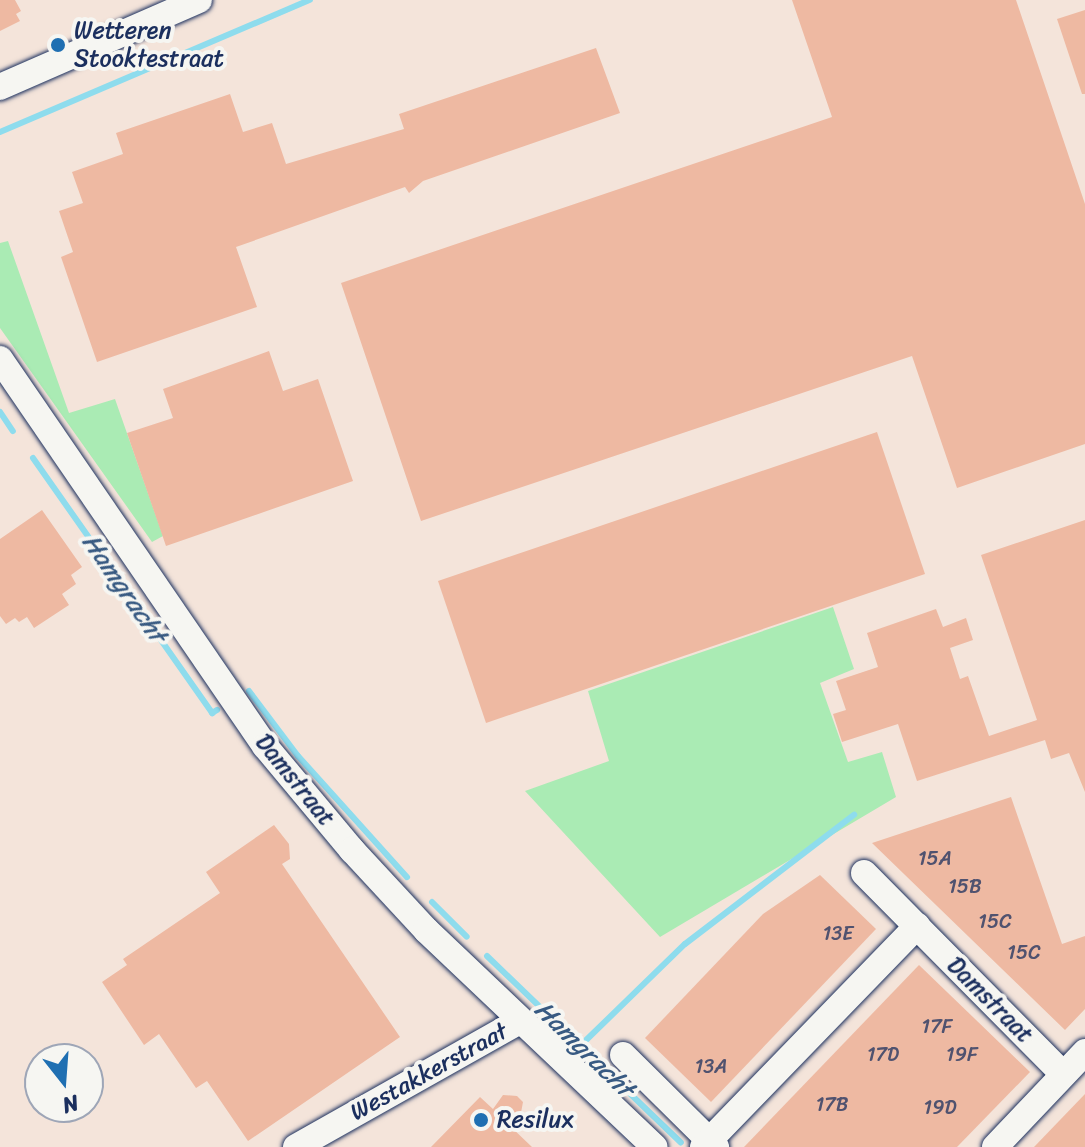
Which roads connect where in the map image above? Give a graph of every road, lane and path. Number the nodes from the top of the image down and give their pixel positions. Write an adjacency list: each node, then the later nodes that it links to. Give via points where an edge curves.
1 (199, 0): 2 (street)
2 (0, 87)
3 (0, 359): 6 (street, Damstraat, via 265,746 373,873)
4 (864, 873): 5 (street, Damstraat)
5 (917, 926): 9 (street, Damstraat); 10 (street)
6 (520, 1021): 11 (street, Westakkerstraat); 12 (street, Damstraat)
7 (1085, 1052): 9 (street)
8 (623, 1055): 10 (street)
9 (1063, 1074): 13 (street)
10 (710, 1145)
11 (296, 1147)
12 (655, 1147)
13 (995, 1147)

